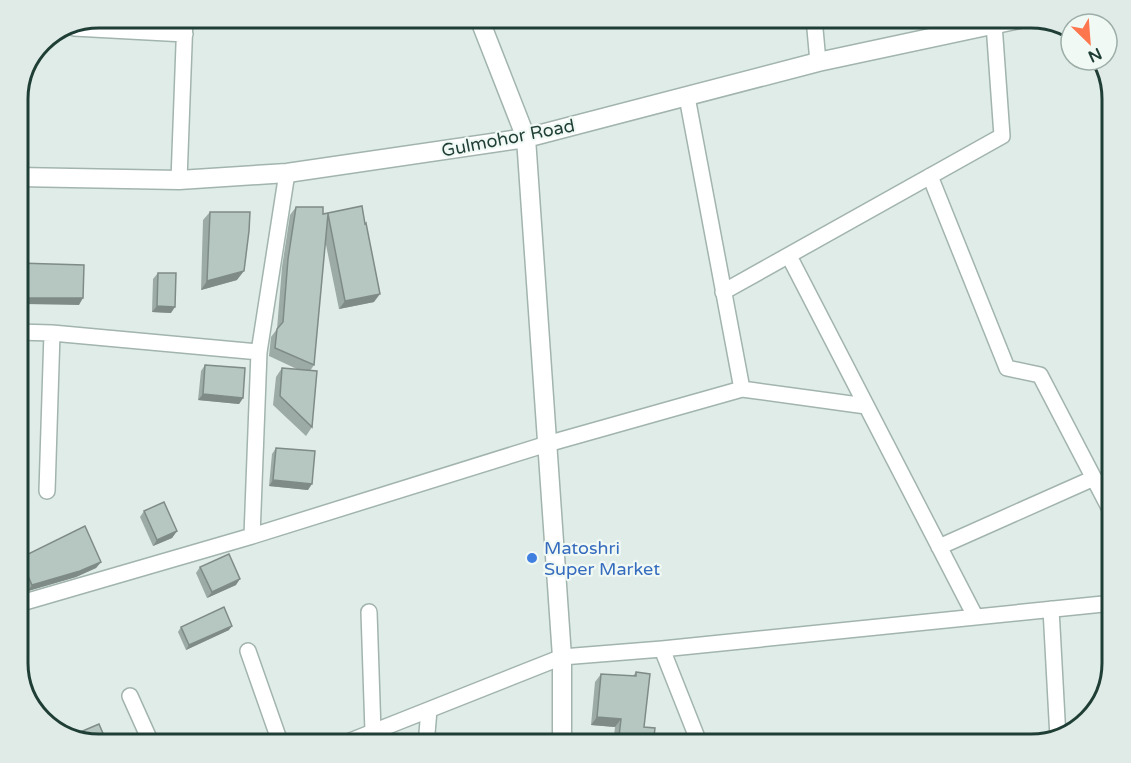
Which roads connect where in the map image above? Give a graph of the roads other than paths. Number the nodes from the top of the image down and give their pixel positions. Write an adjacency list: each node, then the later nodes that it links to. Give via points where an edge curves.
1 (185, 28): 7 (street)
2 (483, 28): 10 (street)
3 (815, 28): 8 (street)
4 (975, 28): 8 (street, Gulmohor Road)
5 (994, 28): 12 (street, via 1002,136)
6 (91, 29): 7 (street)
7 (185, 34): 14 (street)
8 (818, 62): 9 (street, Gulmohor Road)
9 (687, 97): 10 (street, Gulmohor Road); 16 (street)
10 (526, 138): 11 (street, Gulmohor Road); 22 (street)
11 (287, 173): 14 (street, Gulmohor Road); 19 (street)
12 (930, 176): 15 (street); 23 (street, via 1007,368 1040,375)
13 (29, 177): 14 (street, Gulmohor Road)
14 (179, 180)
15 (789, 256): 16 (street); 21 (street)
16 (723, 292): 20 (street)
17 (29, 332): 18 (street)
18 (52, 333): 19 (street); 24 (street)
19 (259, 352): 26 (street)
20 (742, 389): 21 (street); 22 (street)
21 (866, 406): 27 (street)
22 (547, 444): 26 (street); 35 (street)
23 (1094, 478): 25 (street); 27 (street)
24 (47, 491)
25 (1102, 494)
26 (252, 536): 28 (street)
27 (939, 547): 32 (street)
28 (29, 601)
29 (1102, 604): 30 (street)
30 (1051, 609): 32 (street); 38 (street)
31 (369, 612): 39 (street)
32 (975, 616): 33 (street)
33 (662, 649): 35 (street); 45 (street)
34 (248, 651): 41 (street)
35 (562, 657): 37 (street); 44 (street)
36 (130, 696): 40 (street)
37 (429, 710): 39 (street); 43 (street)
38 (1058, 729)
39 (373, 732): 42 (street)
40 (147, 734)
41 (277, 734)
42 (368, 734)
43 (427, 734)
44 (562, 734)
45 (696, 734)

